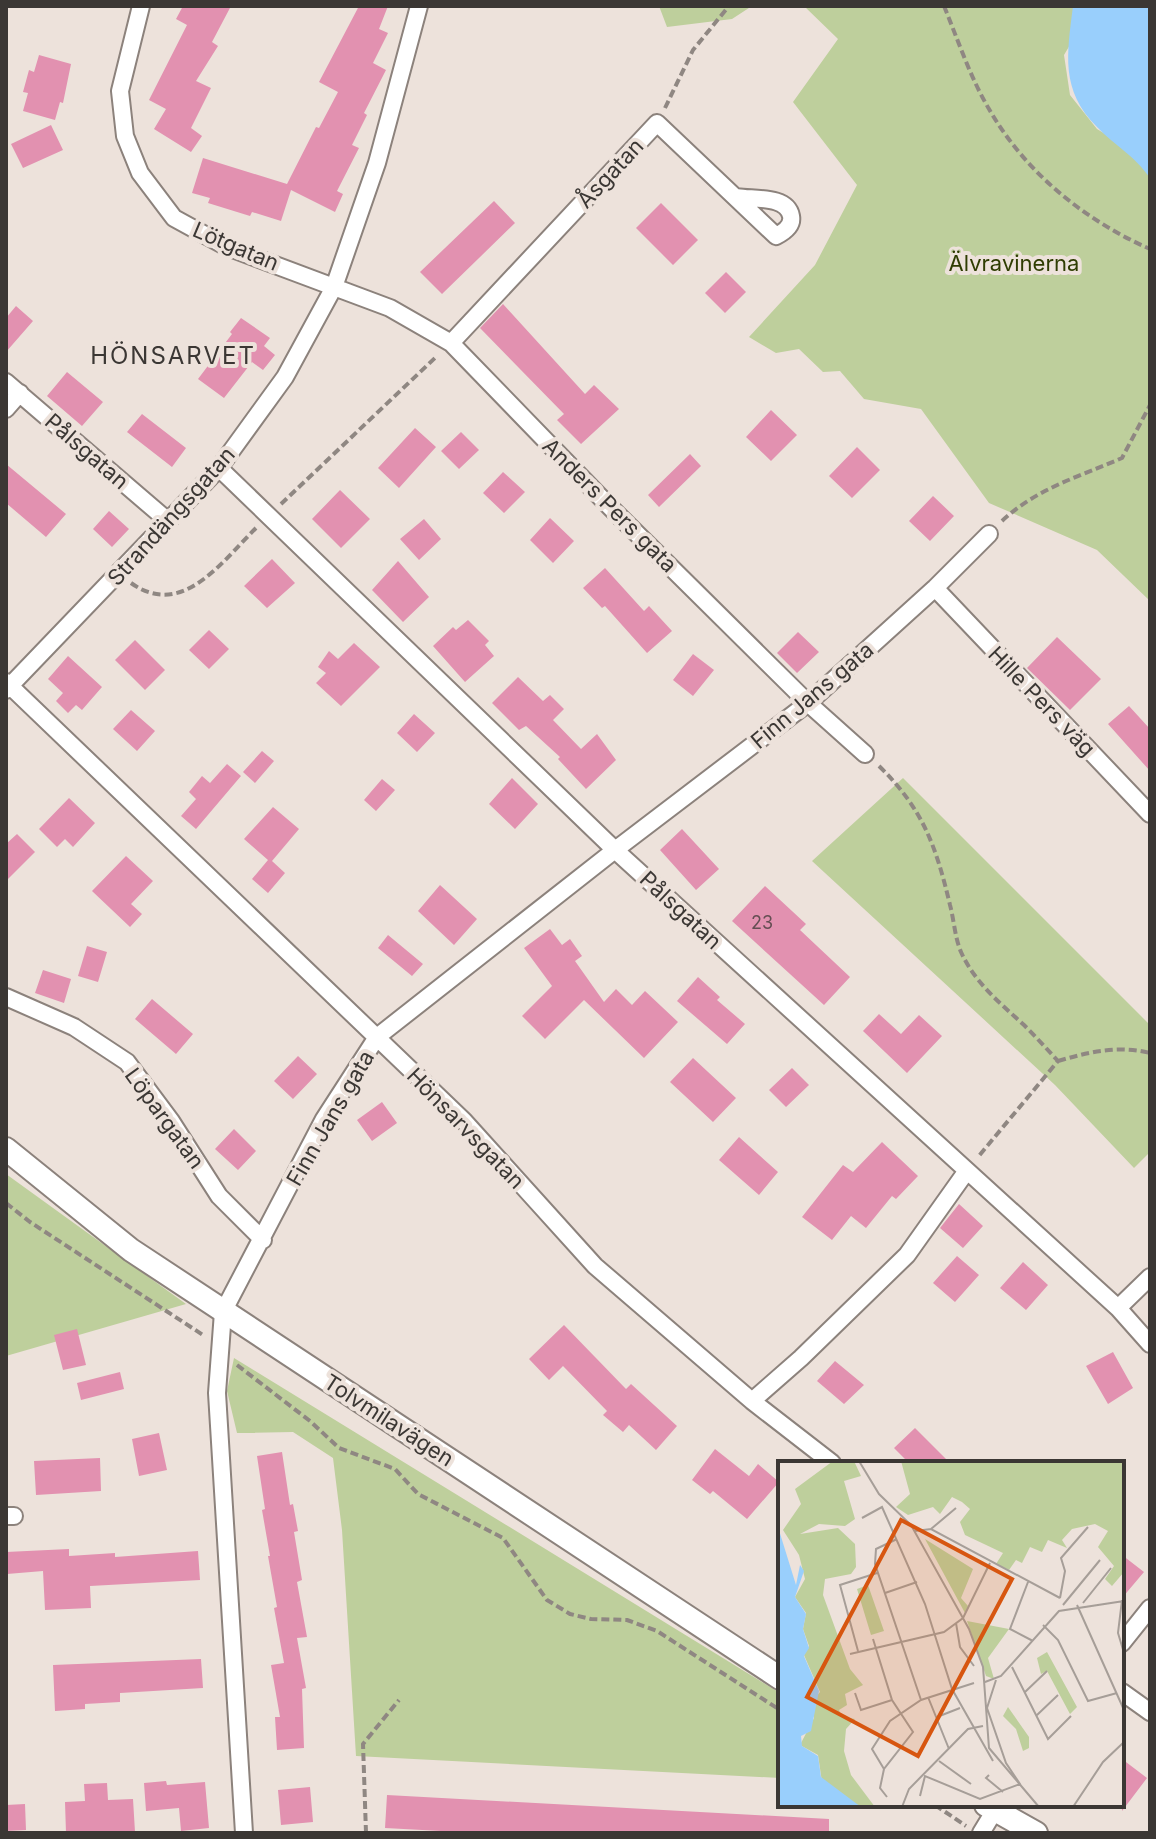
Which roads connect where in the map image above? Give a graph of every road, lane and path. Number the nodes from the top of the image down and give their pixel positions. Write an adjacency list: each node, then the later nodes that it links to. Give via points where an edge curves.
1 (141, 6): 8 (street, Lötgatan, via 120,91 125,136 140,173 174,218 227,247)
2 (419, 6): 8 (street, Strandängsgatan, via 377,163)
3 (729, 6): 5 (path, via 693,50)
4 (944, 6): 7 (path, via 988,108 1026,163 1071,202)
5 (657, 123): 6 (street, Åsgatan); 9 (street, Åsgatan)
6 (737, 197): 6 (street, Åsgatan, via 776,236 786,231 791,215 786,205)
7 (1150, 249)
8 (334, 287): 9 (street, Anders Pers gata, via 390,308); 14 (street, Strandängsgatan, via 285,377)
9 (451, 343): 15 (path); 21 (street, Anders Pers gata)
10 (6, 382): 11 (street, Pålsgatan)
11 (20, 393): 13 (street); 16 (street, Pålsgatan)
12 (1150, 405): 17 (path, via 1122,458 1058,482 1018,506)
13 (6, 409)
14 (219, 468): 15 (street, Pålsgatan); 16 (street, Strandängsgatan)
15 (268, 516): 18 (path, via 203,580 180,594 143,591); 24 (street, Pålsgatan)
16 (168, 521): 18 (street, Strandängsgatan)
17 (989, 534): 19 (street, Finn Jans gata)
18 (119, 574): 20 (street, Strandängsgatan)
19 (935, 588): 21 (street, Finn Jans gata); 23 (street, Hille Pers väg)
20 (8, 686): 26 (street, Hönsarvsgatan)
21 (808, 703): 22 (street, Anders Pers gata); 24 (street, Finn Jans gata)
22 (865, 754): 28 (path, via 903,790 924,822 942,872 959,949 970,970)
23 (1150, 814)
24 (615, 850): 26 (street, Finn Jans gata); 30 (street, Pålsgatan)
25 (6, 997): 32 (street, Löpargatan, via 74,1027 127,1062 219,1196)
26 (377, 1037): 32 (street, Finn Jans gata, via 324,1119); 38 (street, Hönsarvsgatan, via 464,1121 595,1266)
27 (1150, 1053): 28 (path, via 1117,1048)
28 (1058, 1061): 30 (path)
29 (6, 1149): 35 (street, Tolvmilavägen, via 131,1250)
30 (966, 1172): 34 (street, Pålsgatan); 38 (street, via 907,1255)
31 (6, 1203): 37 (path, via 197,1329)
32 (263, 1240): 35 (street, Finn Jans gata)
33 (1150, 1277): 34 (street)
34 (1118, 1308): 36 (street, Pålsgatan)
35 (223, 1312): 37 (street, Finn Jans gata); 42 (street, Tolvmilavägen)
36 (1150, 1344)
37 (221, 1352): 45 (path, via 339,1448 395,1469 418,1494 503,1538 547,1600 570,1614 627,1620 657,1631); 49 (street, Finn Jans gata, via 217,1393)
38 (752, 1401): 39 (street, Hönsarvsgatan)
39 (829, 1461)
40 (1150, 1608): 41 (street)
41 (1124, 1640)
42 (778, 1677)
43 (1124, 1693): 46 (street)
44 (399, 1700): 50 (path, via 363,1744)
45 (778, 1709)
46 (1150, 1712)
47 (938, 1807): 51 (path)
48 (991, 1808): 51 (street); 52 (street)
49 (244, 1833)
50 (366, 1833)
51 (978, 1833)
52 (1036, 1833)

